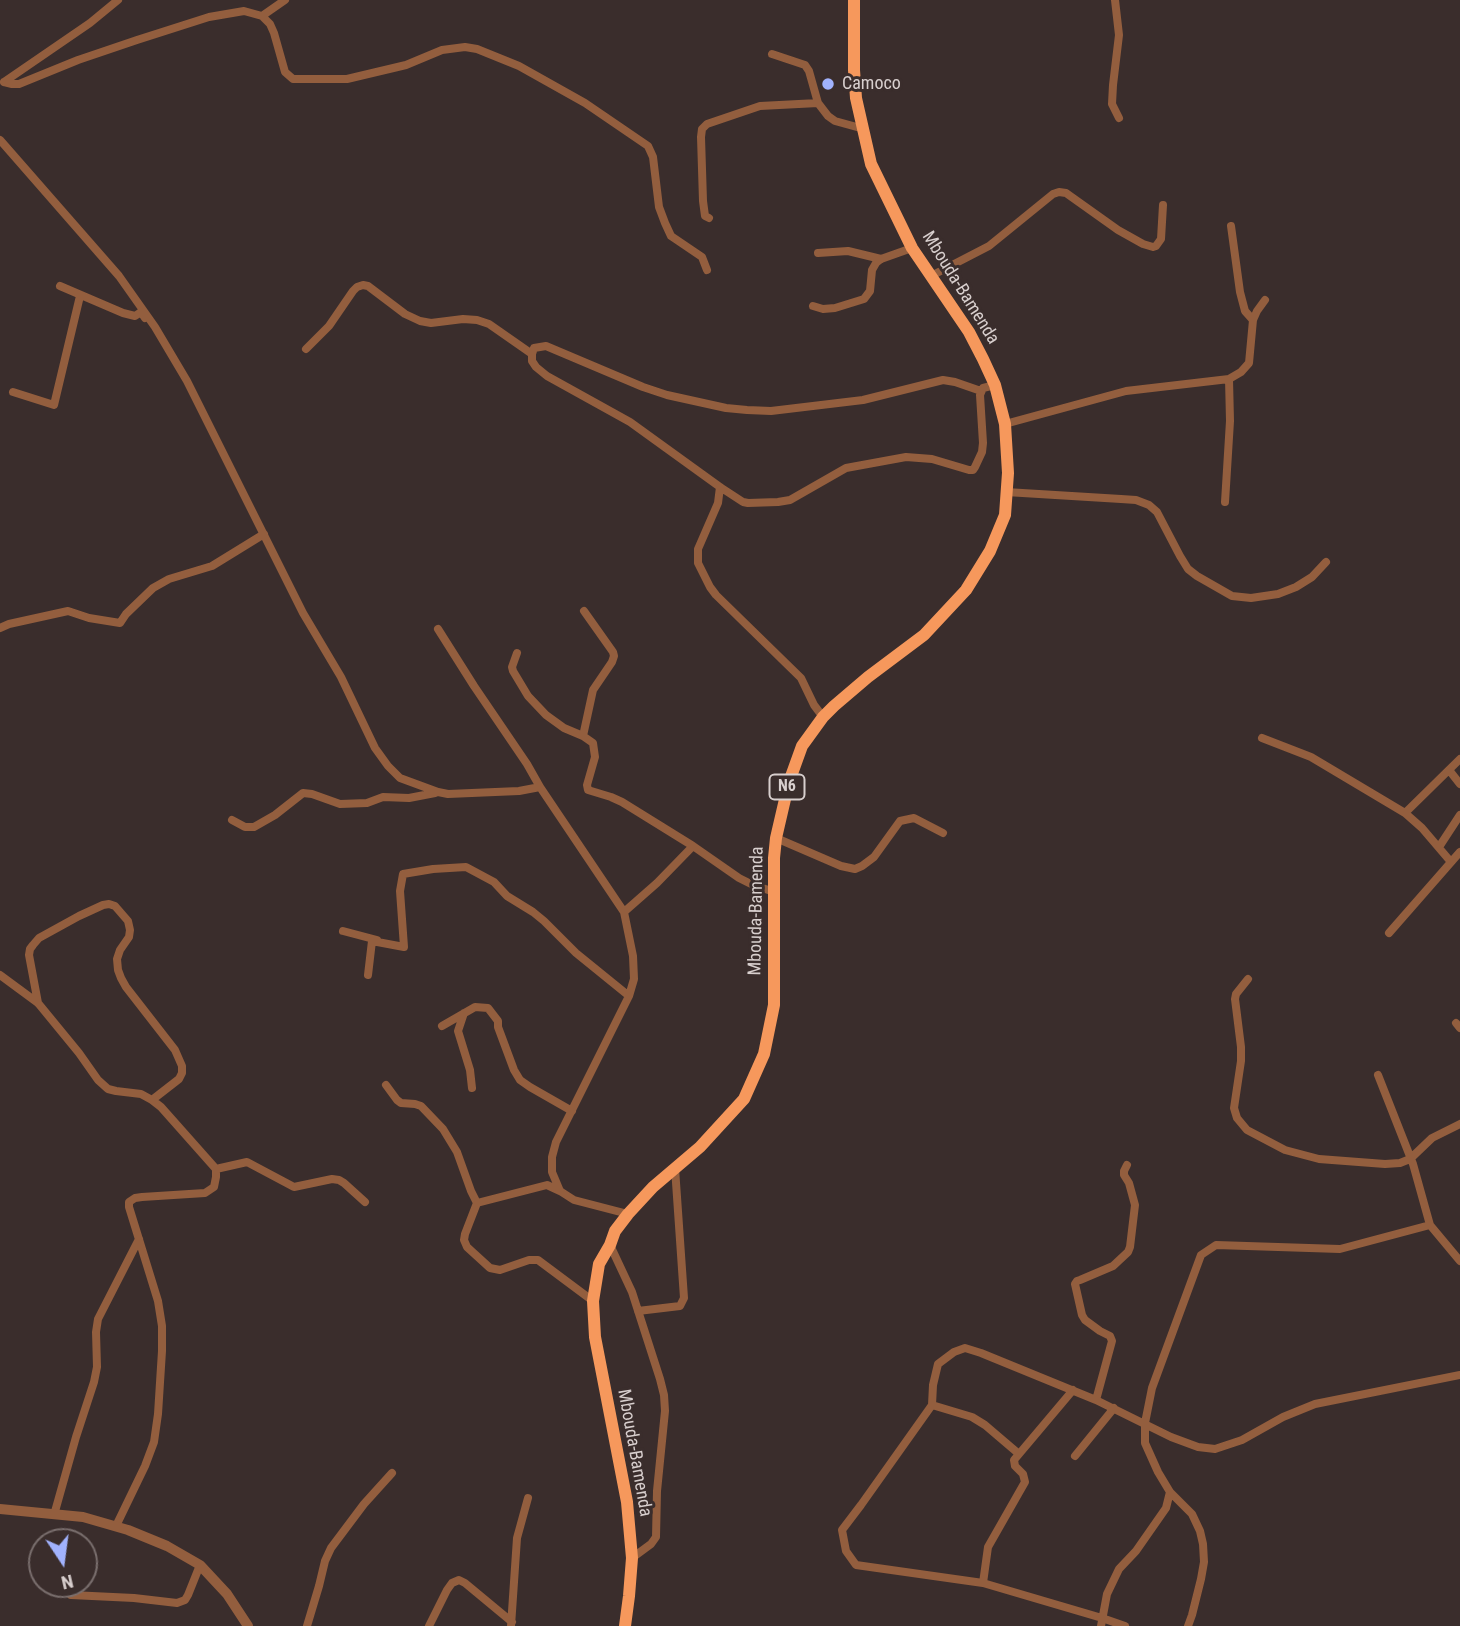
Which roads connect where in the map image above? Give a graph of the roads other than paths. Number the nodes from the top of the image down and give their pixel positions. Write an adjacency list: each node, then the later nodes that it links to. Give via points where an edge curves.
1 (118, 0): 7 (street)
2 (285, 0): 5 (street)
3 (853, 0): 10 (highway, Mbouda-Bamenda / N6, via 856,98)
4 (1115, 0): 9 (street, via 1119,35 1112,104)
5 (262, 16): 7 (street, via 244,10 209,17 19,84); 18 (street, via 274,33 285,72 293,79 347,79 465,47 519,66 585,103 648,146 659,207 671,236 702,257)
6 (772, 54): 8 (street, via 805,65)
7 (2, 83)
8 (818, 103): 10 (street, via 835,121); 13 (street, via 760,106 702,129 703,211)
9 (1119, 118)
10 (864, 129): 15 (highway, Mbouda-Bamenda / N6, via 871,164)
11 (0, 140): 25 (street, via 119,276)
12 (1163, 205): 19 (street, via 1161,239 1153,247 1059,192 989,246)
13 (709, 218)
14 (1231, 226): 24 (street, via 1240,292)
15 (912, 248): 17 (street); 19 (highway, Mbouda-Bamenda / N6)
16 (818, 253): 17 (street, via 848,251)
17 (881, 259): 23 (street, via 872,271 870,291 864,299 835,308)
18 (707, 270)
19 (931, 276): 29 (highway, Mbouda-Bamenda / N6, via 969,332)
20 (60, 286): 21 (street)
21 (80, 296): 25 (street, via 123,313 141,313); 31 (street, via 54,405)
22 (1265, 300): 24 (street)
23 (813, 306)
24 (1253, 320): 28 (street, via 1249,363)
25 (155, 327): 36 (street)
26 (306, 349): 27 (street, via 363,285 420,321 477,320)
27 (532, 354): 30 (street, via 534,348 546,346 667,395 747,410 863,400 943,380); 33 (street, via 536,367 547,376 630,422)
28 (1229, 379): 32 (street, via 1126,391); 35 (street)
29 (995, 385): 30 (street); 32 (highway, Mbouda-Bamenda / N6)
30 (981, 391): 33 (street, via 982,452 972,470 922,458 865,463 778,502 748,503)
31 (13, 392)
32 (1005, 424): 34 (highway, Mbouda-Bamenda / N6)
33 (720, 487): 42 (street, via 698,549 698,563 716,595 801,678)
34 (1006, 492): 37 (street, via 1136,500 1149,505 1188,569 1231,596 1278,594 1312,577); 42 (highway, Mbouda-Bamenda / N6, via 1004,515 990,551 966,590 924,635)
35 (1225, 502)
36 (264, 534): 39 (street, via 212,566 153,588 120,623 68,611); 49 (street, via 374,748 400,778)
37 (1326, 562)
38 (584, 611): 43 (street, via 614,656 593,690)
39 (0, 628)
40 (438, 629): 48 (street)
41 (517, 653): 43 (street, via 513,671 528,696 545,715)
42 (823, 717): 54 (highway, Mbouda-Bamenda / N6, via 802,747)
43 (583, 736): 55 (street, via 595,750 588,790 622,802)
44 (1262, 738): 50 (street, via 1311,757)
45 (1460, 759): 46 (street)
46 (1449, 770): 47 (street); 50 (street)
47 (1460, 784)
48 (540, 786): 49 (street, via 455,795); 60 (street)
49 (438, 792): 52 (street, via 340,804 303,793 254,827)
50 (1405, 813): 56 (street)
51 (1460, 815): 56 (street)
52 (232, 820)
53 (943, 833): 54 (street, via 914,818 900,821 874,857 855,869)
54 (776, 838): 59 (highway, Mbouda-Bamenda / N6)
55 (693, 846): 59 (street, via 739,878); 60 (street)
56 (1438, 847): 58 (street)
57 (1460, 852): 58 (street)
58 (1451, 862): 62 (street)
59 (774, 892): 79 (highway, Mbouda-Bamenda / N6, via 774,1005 764,1054 744,1099)
60 (624, 912): 67 (street, via 633,956)
61 (342, 931): 63 (street)
62 (1389, 933)
63 (404, 947): 65 (street, via 372,942); 67 (street, via 403,874 466,867 544,920)
64 (0, 975): 68 (street)
65 (368, 975)
66 (1248, 979): 77 (street, via 1235,999 1241,1061 1234,1108 1247,1130 1285,1150 1319,1159 1385,1164)
67 (629, 996): 75 (street)
68 (38, 1003): 74 (street, via 107,1088); 74 (street, via 29,955 33,945 103,905 115,906 130,930 117,960 121,978 175,1050 181,1066 179,1079)
69 (464, 1013): 70 (street); 73 (street, via 458,1031); 75 (street, via 475,1007 488,1008 498,1021 520,1080)
70 (442, 1026)
71 (1378, 1074): 77 (street)
72 (386, 1085): 83 (street, via 397,1100 421,1106 443,1129)
73 (472, 1088)
74 (152, 1100): 80 (street)
75 (572, 1111): 81 (street, via 552,1157)
76 (1460, 1124): 77 (street, via 1432,1138)
77 (1410, 1159): 85 (street)
78 (1127, 1165): 93 (street, via 1124,1175 1135,1205 1128,1252 1113,1266 1075,1284 1085,1320 1112,1341)
79 (675, 1168): 84 (highway, Mbouda-Bamenda / N6); 90 (street, via 684,1298 680,1306)
80 (216, 1169): 82 (street, via 247,1161 294,1187 339,1180); 86 (street, via 214,1187 205,1193 142,1196 129,1202)
81 (560, 1191): 83 (street, via 547,1185); 84 (street, via 574,1200)
82 (365, 1202)
83 (477, 1203): 89 (street, via 464,1240 491,1268 538,1261)
84 (628, 1214): 87 (highway, Mbouda-Bamenda / N6)
85 (1430, 1225): 88 (street); 96 (street, via 1340,1248 1216,1245 1201,1255 1152,1388)
86 (139, 1239): 103 (street, via 98,1319 94,1382); 104 (street, via 162,1326 158,1414 145,1466)
87 (610, 1245): 89 (highway, Mbouda-Bamenda / N6, via 599,1264); 90 (street)
88 (1460, 1261)
89 (593, 1301): 105 (highway, Mbouda-Bamenda / N6)
90 (638, 1311): 105 (street, via 660,1379 665,1411 656,1537)
91 (1460, 1375): 96 (street, via 1315,1404 1214,1449 1171,1437)
92 (1073, 1390): 93 (street); 94 (street, via 965,1348 937,1364); 97 (street)
93 (1096, 1400): 95 (street)
94 (932, 1405): 97 (street, via 972,1417); 107 (street, via 842,1530 846,1550 856,1565)
95 (1114, 1408): 96 (street); 98 (street)
96 (1145, 1423): 100 (street, via 1145,1443)
97 (1019, 1454): 107 (street, via 1014,1463 1025,1482 988,1548)
98 (1075, 1456)
99 (393, 1473): 112 (street, via 331,1548)
100 (1170, 1492): 109 (street, via 1166,1508 1119,1569); 116 (street, via 1192,1514 1203,1544 1204,1562)
101 (528, 1498): 110 (street, via 517,1538)
102 (0, 1509): 103 (street)
103 (54, 1515): 104 (street)
104 (116, 1526): 106 (street)
105 (632, 1558): 114 (highway, Mbouda-Bamenda / N6)
106 (200, 1565): 108 (street, via 188,1595 177,1603); 111 (street)
107 (984, 1583): 109 (street)
108 (98, 1596)
109 (1101, 1622): 115 (street)
110 (511, 1624): 113 (street, via 459,1580 447,1590)
111 (248, 1626)
112 (307, 1626)
113 (429, 1626)
114 (625, 1626)
115 (1125, 1626)
116 (1188, 1626)

